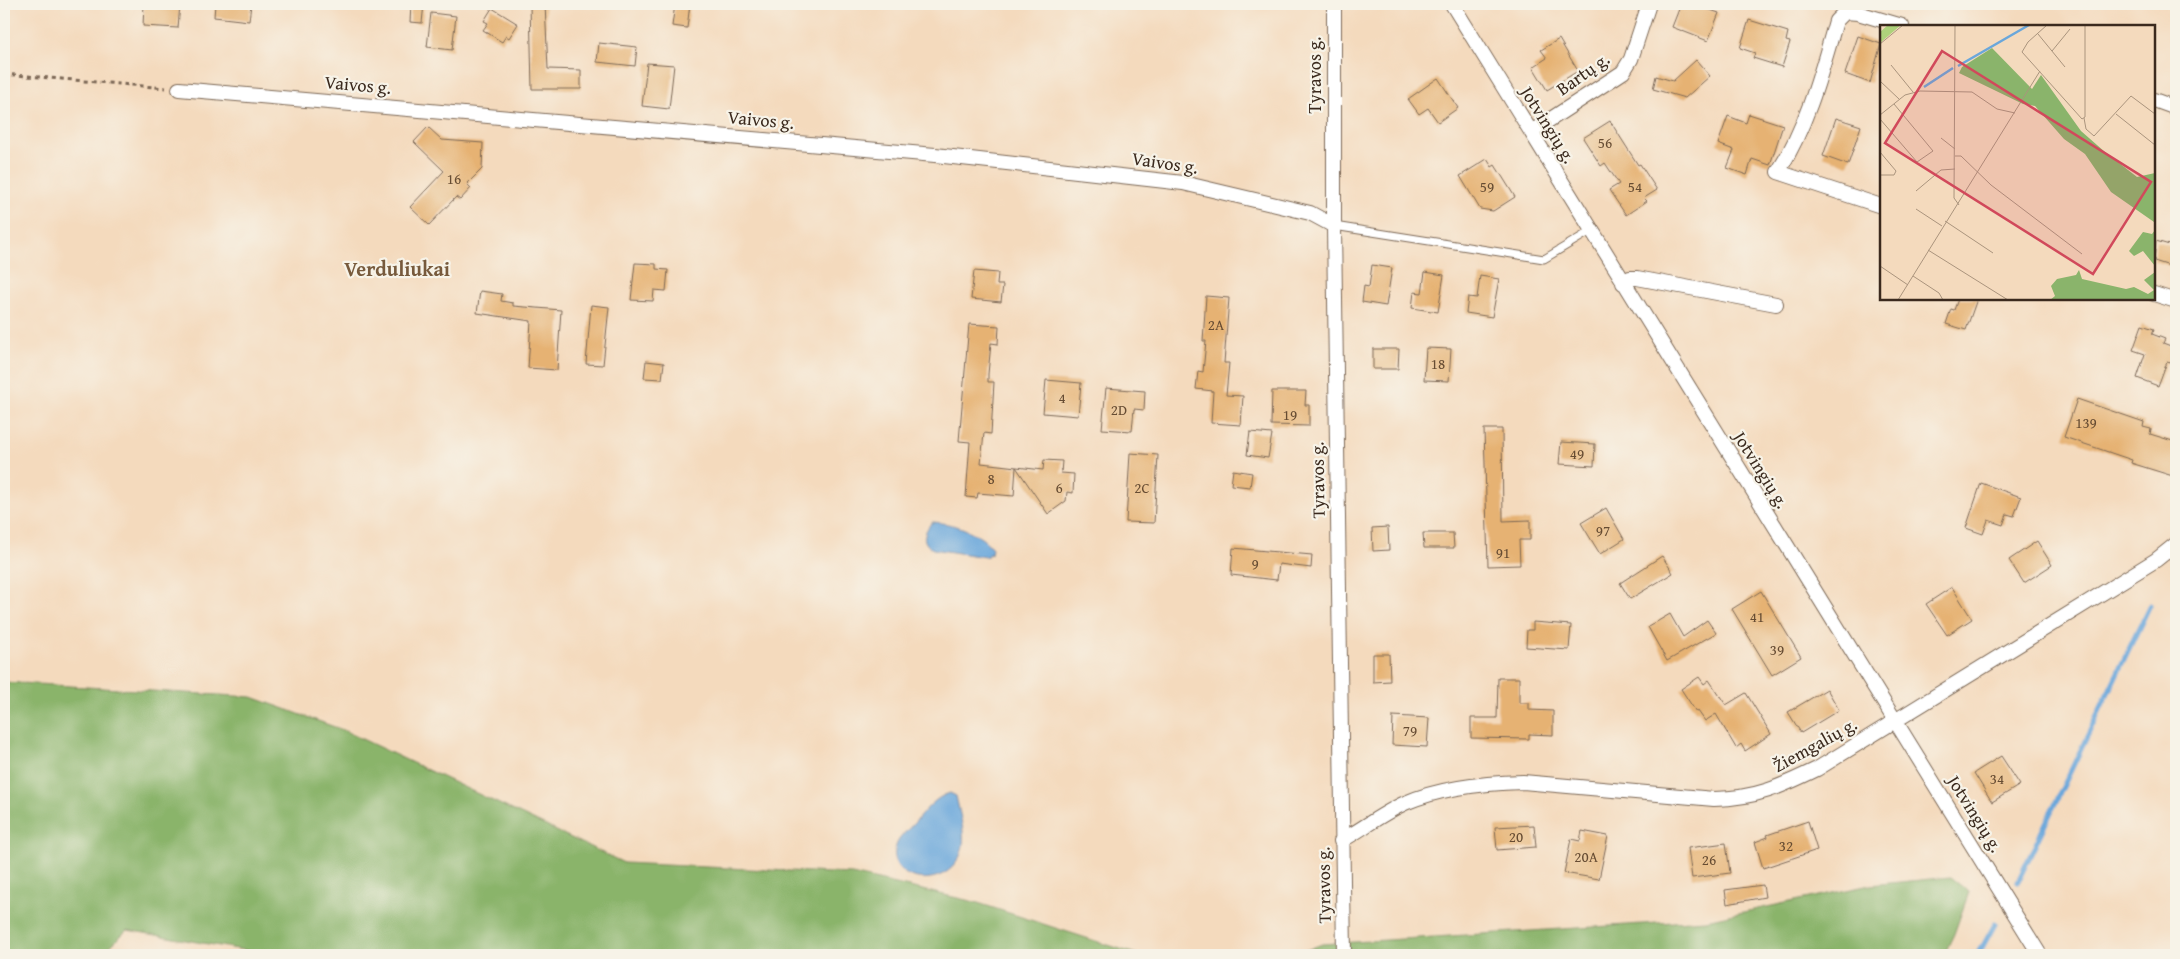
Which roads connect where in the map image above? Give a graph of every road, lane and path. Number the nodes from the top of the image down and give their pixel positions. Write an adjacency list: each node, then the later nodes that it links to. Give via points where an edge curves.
1 (1334, 4): 11 (street, Tyravos g.)
2 (1452, 4): 9 (street, Jotvingių g.)
3 (1649, 4): 9 (street, Bartų g., via 1631,59 1623,72)
4 (1899, 25): 10 (street, via 1845,12 1836,21 1814,95 1778,172)
5 (4, 74): 6 (path)
6 (179, 89): 11 (street, Vaivos g., via 935,155 1183,183 1310,213)
7 (2155, 100): 8 (street)
8 (2176, 108)
9 (1530, 132): 12 (street, Jotvingių g.)
10 (1880, 206)
11 (1334, 226): 12 (lane, via 1544,259); 19 (street, Tyravos g.)
12 (1591, 232): 13 (street, Jotvingių g.)
13 (1623, 282): 16 (street, via 1637,278); 18 (street, Jotvingių g.)
14 (2155, 294): 15 (street)
15 (2176, 301)
16 (1776, 304)
17 (2176, 544): 18 (street, Žiemgalių g., via 2156,560)
18 (1895, 721): 19 (street, Žiemgalių g., via 1817,770 1781,786 1741,798 1714,799 1523,782 1493,783 1460,787 1405,803); 21 (street, Jotvingių g.)
19 (1341, 841): 20 (street, Tyravos g.)
20 (1344, 955)
21 (2040, 955)

